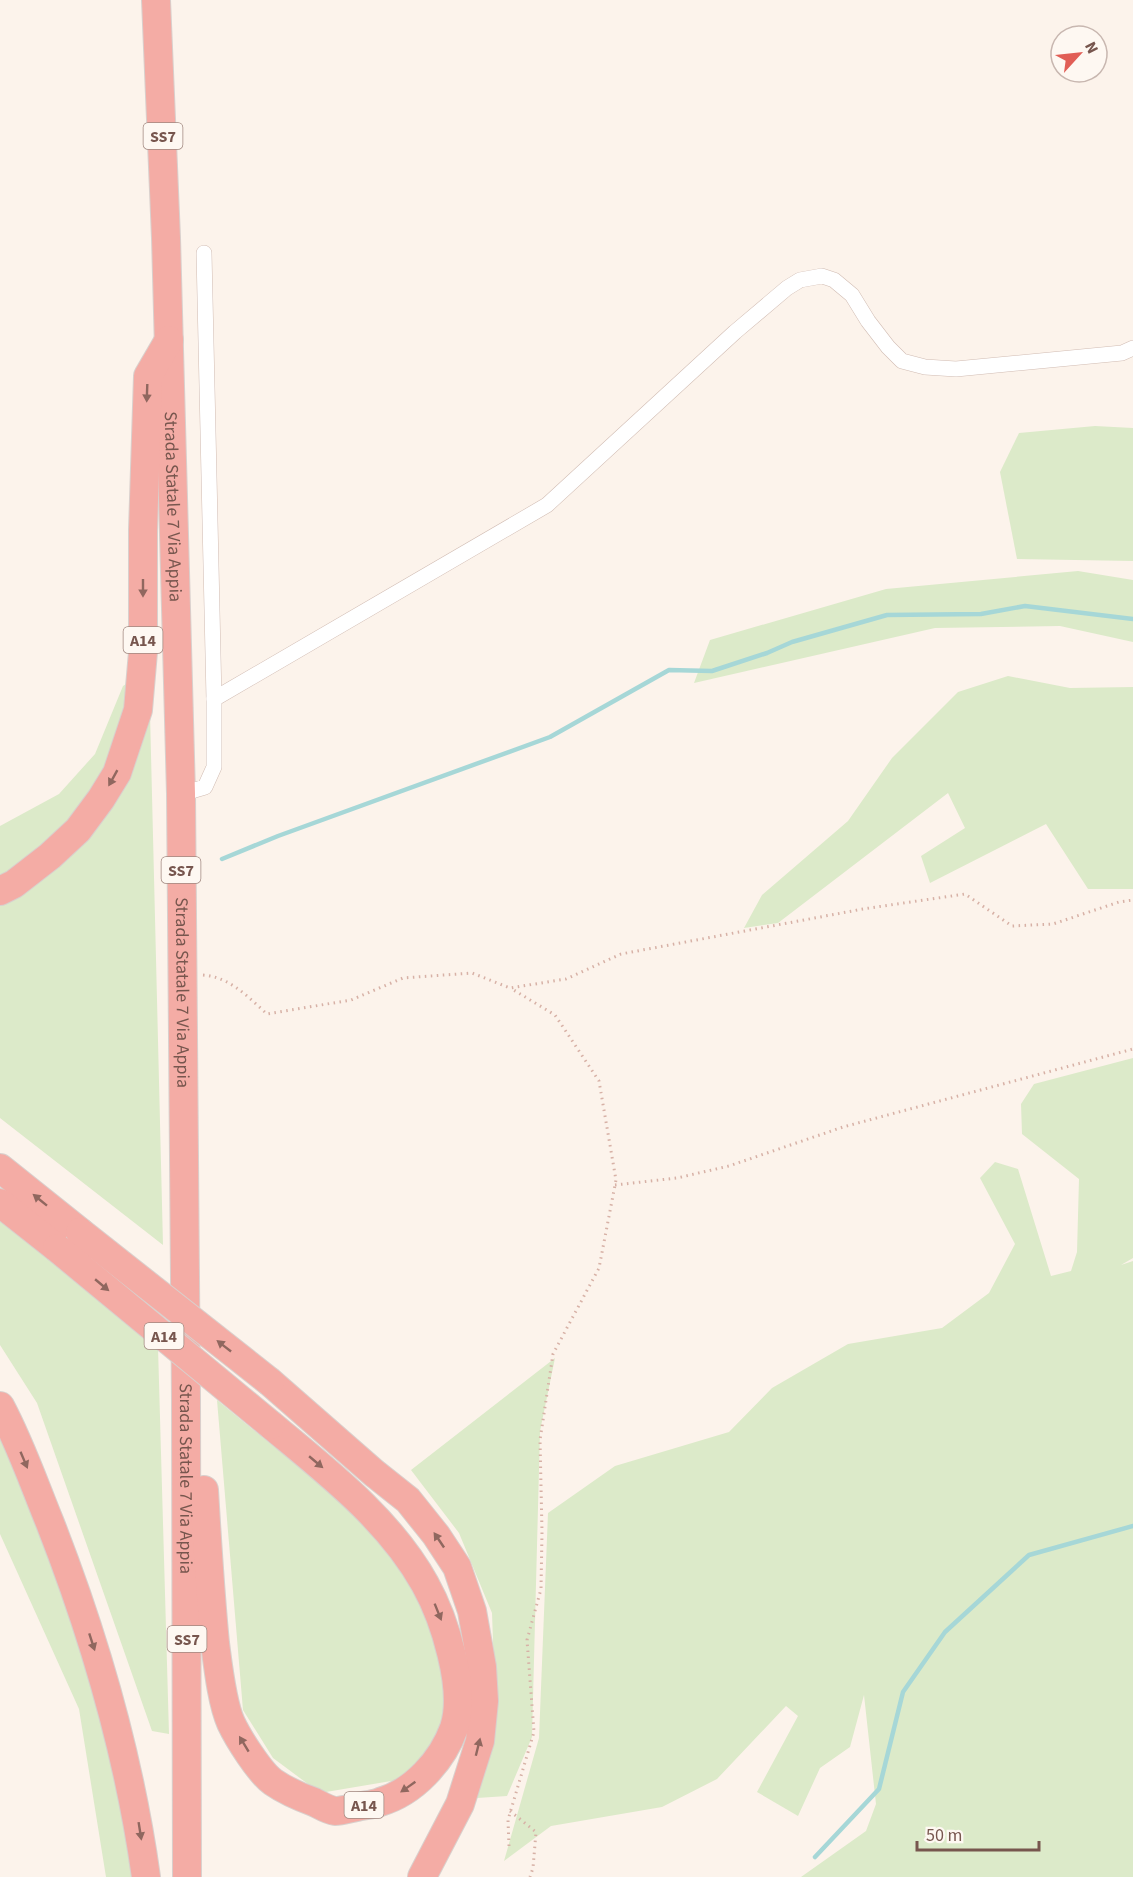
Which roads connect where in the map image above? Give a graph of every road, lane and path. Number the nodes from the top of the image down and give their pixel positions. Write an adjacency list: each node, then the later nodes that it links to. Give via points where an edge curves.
1 (156, 0): 3 (highway, Strada Statale 7 Via Appia / SS7)
2 (164, 0): 3 (highway, SS7)
3 (158, 34): 5 (highway, Strada Statale 7 Via Appia / SS7)
4 (204, 253): 7 (street)
5 (169, 340): 8 (highway, Strada Statale 7 Via Appia / SS7); 9 (highway, A14, one-way to 9, via 148,376 143,652 138,710 117,773 78,830 50,856)
6 (1133, 348): 7 (street, via 1021,364 926,367 902,360 888,347 852,295 834,279 822,276 800,280 735,332 548,505)
7 (214, 699): 8 (street, via 214,767 205,787)
8 (181, 794): 11 (highway, Strada Statale 7 Via Appia / SS7)
9 (0, 891)
10 (1133, 900): 12 (path, via 1053,924 1012,926 965,894 621,954 566,979)
11 (182, 974): 12 (path, via 211,976 236,985 267,1014 351,1000 403,978 472,973); 17 (highway, Strada Statale 7 Via Appia / SS7)
12 (510, 988): 15 (path, via 555,1015 599,1081)
13 (1133, 1049): 15 (path, via 843,1127 729,1166 677,1178)
14 (0, 1168): 23 (highway, A14, one-way to 14, bridge, via 460,1804 480,1741 482,1667 472,1611 457,1567 408,1500 270,1382)
15 (615, 1185): 19 (path, via 599,1268 553,1354 540,1440 541,1589 527,1640 534,1732)
16 (0, 1203): 17 (highway, A14, one-way to 17, bridge, via 328,1473 405,1552 438,1611 448,1640 458,1700 454,1727 441,1754 408,1789 380,1802 335,1811 271,1781 248,1753 231,1722 219,1674 202,1464)
17 (186, 1400): 22 (highway, Strada Statale 7 Via Appia / SS7)
18 (0, 1406): 21 (highway, one-way to 21, via 71,1578 100,1666 132,1793)
19 (510, 1810): 20 (path); 24 (path, via 536,1832)
20 (508, 1846)
21 (146, 1877)
22 (187, 1877)
23 (422, 1877)
24 (530, 1877)

